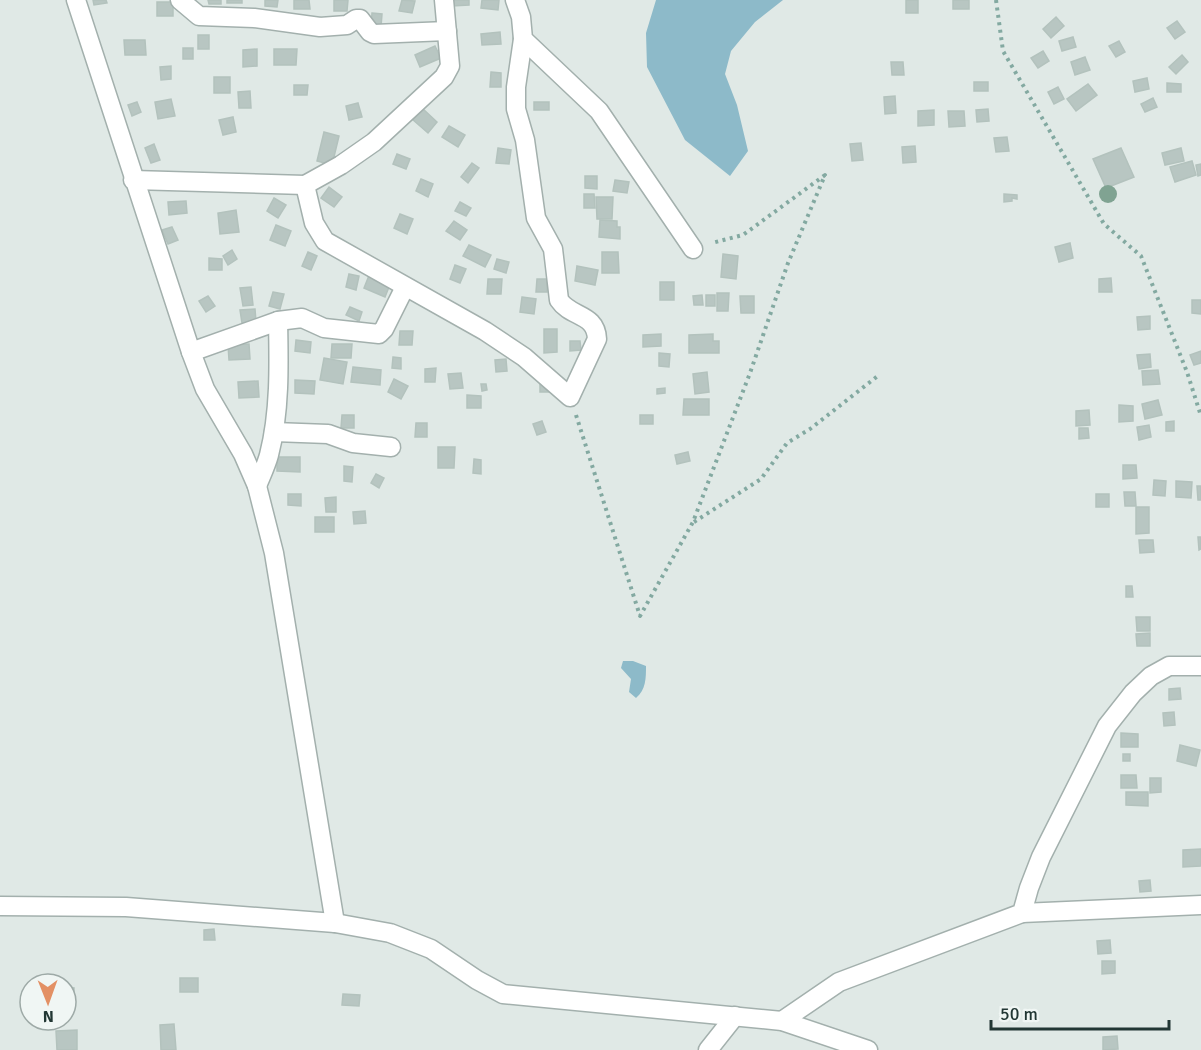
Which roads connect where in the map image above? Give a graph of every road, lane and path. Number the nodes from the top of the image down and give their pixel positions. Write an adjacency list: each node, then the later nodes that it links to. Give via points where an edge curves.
1 (76, 0): 8 (street)
2 (180, 0): 6 (street, via 199,16 320,27 347,25 360,19 374,34)
3 (444, 0): 6 (street)
4 (515, 0): 7 (street)
5 (996, 0): 16 (path, via 1003,51 1104,224 1141,256)
6 (447, 32): 9 (street, via 450,66 444,77 374,142)
7 (523, 39): 10 (street, via 599,111); 15 (street, via 516,109 525,140 536,218 553,249 559,300 563,307 591,321 596,330 597,339)
8 (133, 180): 9 (street); 13 (street)
9 (304, 185): 11 (street, via 314,224 325,241)
10 (693, 249): 20 (path, via 743,235 825,176 788,263)
11 (405, 287): 12 (street, via 379,334 324,328 302,318); 15 (street, via 485,331 524,357)
12 (278, 321): 13 (street); 17 (street)
13 (190, 352): 19 (street, via 205,389)
14 (879, 375): 20 (path, via 787,443 761,479)
15 (570, 397): 20 (path, via 640,616)
16 (1201, 416)
17 (274, 432): 18 (street, via 328,434); 19 (street)
18 (391, 447)
19 (257, 486): 25 (street, via 274,553)
20 (693, 522)
21 (1201, 666): 24 (street, via 1169,666 1151,676 1107,726 1041,857)
22 (1201, 904): 24 (street)
23 (0, 906): 25 (street, via 126,907)
24 (1022, 913): 27 (street, via 839,982)
25 (335, 923): 26 (street, via 390,933 431,949 503,994)
26 (735, 1016): 27 (street); 28 (street)
27 (782, 1021): 29 (street)
28 (708, 1050)
29 (867, 1050)

